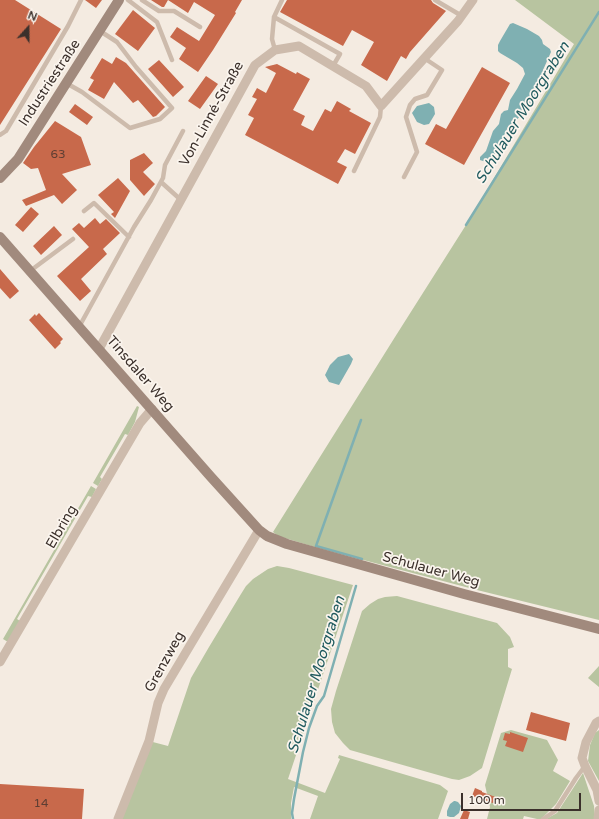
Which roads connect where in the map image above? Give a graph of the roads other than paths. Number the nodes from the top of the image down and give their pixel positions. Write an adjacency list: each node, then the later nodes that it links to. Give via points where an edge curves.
1 (81, 0): 19 (lane, via 6,131)
2 (120, 0): 11 (street, Industriestraße)
3 (128, 0): 14 (lane, via 157,22)
4 (142, 0): 10 (lane, via 159,11 174,11)
5 (282, 0): 9 (lane)
6 (435, 0): 8 (lane)
7 (473, 0): 8 (street)
8 (462, 16): 13 (street)
9 (274, 17): 12 (lane, via 272,39); 15 (lane, via 340,54)
10 (200, 27)
11 (100, 31): 16 (street, Industriestraße); 16 (lane, via 117,42 172,108 160,119 130,128)
12 (275, 50): 15 (street, Von-Linné-Straße, via 299,46); 24 (street, Von-Linné-Straße, via 255,65)
13 (424, 58): 17 (street); 21 (lane, via 442,70 427,95 415,99 410,105 406,117 417,152)
14 (172, 60)
15 (333, 66): 17 (street, Von-Linné-Straße, via 366,86)
16 (66, 83): 22 (street, Industriestraße, via 18,159)
17 (381, 106): 20 (lane, via 380,117)
18 (183, 131): 23 (lane, via 165,164)
19 (0, 135)
20 (354, 170)
21 (404, 177)
22 (0, 178)
23 (161, 182): 24 (lane); 27 (lane)
24 (181, 200): 31 (street, Von-Linné-Straße)
25 (84, 211): 27 (lane, via 94,203)
26 (0, 237): 29 (street, Tinsdaler Weg)
27 (129, 237): 30 (lane)
28 (73, 239): 29 (lane)
29 (30, 271): 30 (street, Tinsdaler Weg)
30 (79, 327): 31 (street, Tinsdaler Weg)
31 (99, 349): 32 (street, Tinsdaler Weg)
32 (152, 409): 33 (street, Tinsdaler Weg); 35 (street, Elbring, via 140,423)
33 (259, 530): 34 (street, Schulauer Weg, via 266,536 287,544 464,594); 40 (street, Grenzweg, via 164,689 158,703 150,741)
34 (599, 628)
35 (0, 662)
36 (599, 721): 37 (street, via 586,742)
37 (584, 762): 38 (street, via 597,790); 41 (lane, via 556,811)
38 (599, 801)
39 (599, 810): 42 (street)
40 (118, 819)
41 (543, 819)
42 (598, 819)

